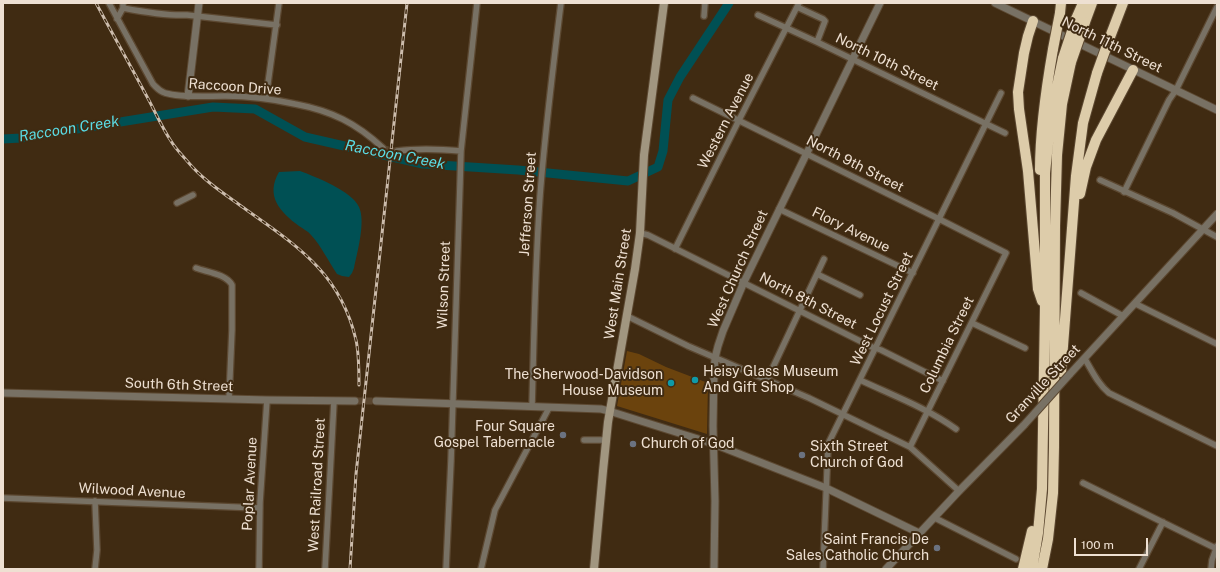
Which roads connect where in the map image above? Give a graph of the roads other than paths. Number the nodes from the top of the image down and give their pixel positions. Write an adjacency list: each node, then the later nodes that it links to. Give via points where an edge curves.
1 (109, 3): 20 (street)
2 (199, 3): 18 (street)
3 (279, 3): 23 (street)
4 (477, 3): 40 (street, Wilson Street)
5 (560, 3): 85 (street, Jefferson Street, via 540,196)
6 (664, 3): 52 (main road, West Main Street, via 644,155)
7 (705, 3): 19 (street)
8 (880, 3): 26 (street, West Church Street)
9 (995, 3): 22 (street, North 11th Street)
10 (1083, 3): 21 (highway)
11 (1092, 3): 21 (highway)
12 (1123, 3): 47 (highway, bridge, via 1097,73 1083,123)
13 (798, 5): 24 (street, Western Avenue); 25 (street, via 825,21)
14 (123, 6): 18 (street, via 142,12); 20 (street)
15 (1217, 7): 29 (street)
16 (1060, 8): 45 (highway, bridge, via 1044,103 1040,178)
17 (758, 15): 24 (street, North 10th Street)
18 (198, 16): 23 (street); 31 (street)
19 (704, 16)
20 (117, 19): 31 (street, Raccoon Drive, via 159,91)
21 (1081, 21): 27 (highway, bridge)
22 (1034, 22): 28 (street, North 11th Street); 64 (highway, via 1021,64 1018,104 1028,170 1038,289)
23 (277, 25): 32 (street)
24 (787, 28): 25 (street, North 10th Street); 35 (street, Western Avenue)
25 (817, 42): 26 (street, North 10th Street)
26 (852, 60): 36 (street, North 10th Street); 41 (street, West Church Street)
27 (1067, 60): 45 (highway, via 1051,115); 78 (highway, via 1057,155)
28 (1134, 70): 29 (street, North 11th Street); 47 (highway, via 1096,140 1086,167 1079,198)
29 (1176, 90): 34 (street, North 11th Street); 43 (street)
30 (1001, 93): 36 (street, West Locust Street)
31 (188, 96): 32 (street, Raccoon Drive)
32 (266, 98): 38 (street, Raccoon Drive, via 338,117 360,129)
33 (693, 98): 35 (street, North 9th Street)
34 (1217, 110)
35 (739, 120): 41 (street, North 9th Street); 54 (street, Western Avenue)
36 (985, 124): 37 (street, North 10th Street); 50 (street, West Locust Street)
37 (1005, 133)
38 (383, 148)
39 (397, 151): 40 (street)
40 (462, 151): 84 (street, Wilson Street)
41 (807, 154): 48 (street, West Church Street); 50 (street, North 9th Street)
42 (1100, 180): 43 (street)
43 (1124, 192): 51 (street)
44 (193, 195): 46 (street)
45 (1045, 201): 64 (highway)
46 (177, 203)
47 (1073, 206): 78 (highway, via 1061,378)
48 (779, 208): 58 (street, Flory Avenue); 60 (street, West Church Street)
49 (1217, 214): 51 (street, Granville Street)
50 (939, 219): 55 (street, North 9th Street); 58 (street, West Locust Street)
51 (1203, 229): 53 (street); 63 (street, Granville Street)
52 (640, 233): 54 (street, North 8th Street); 66 (main road, West Main Street)
53 (1217, 236)
54 (676, 249): 60 (street, North 8th Street)
55 (1006, 254): 68 (street, Columbia Street)
56 (824, 259): 59 (street)
57 (196, 268): 79 (street, via 223,277 232,285)
58 (913, 273): 70 (street, West Locust Street)
59 (817, 274): 62 (street); 65 (street)
60 (744, 282): 65 (street, North 8th Street); 72 (street, West Church Street, via 723,331)
61 (1081, 293): 67 (street)
62 (860, 295)
63 (1136, 304): 67 (street, Granville Street); 69 (street)
64 (1045, 308): 103 (highway)
65 (800, 310): 70 (street, North 8th Street); 74 (street)
66 (627, 316): 72 (street); 87 (main road, West Main Street)
67 (1123, 316): 73 (street, Granville Street)
68 (972, 323): 71 (street); 76 (street, Columbia Street)
69 (1217, 344)
70 (876, 348): 75 (street, West Locust Street); 76 (street, North 8th Street)
71 (1026, 348)
72 (715, 358): 74 (street); 93 (street, West Church Street)
73 (1085, 359): 94 (street, via 1094,376 1109,393); 98 (street, Granville Street, bridge)
74 (767, 380): 89 (street)
75 (860, 380): 88 (street); 89 (street, West Locust Street)
76 (943, 381): 88 (street, Columbia Street)
77 (3, 393): 79 (street, South 6th Street)
78 (1054, 396): 99 (highway)
79 (229, 399): 80 (street, South 6th Street)
80 (267, 400): 81 (street, South 6th Street); 102 (street, Poplar Avenue)
81 (334, 401): 82 (street, South 6th Street); 112 (street, West Railroad Street)
82 (355, 401)
83 (376, 401): 84 (street)
84 (453, 404): 85 (street); 113 (street, Wilson Street)
85 (532, 407): 86 (street)
86 (549, 408): 87 (street); 109 (street, via 495,510)
87 (609, 411): 92 (main road, West Main Street); 93 (street)
88 (927, 412): 90 (street); 95 (street, Columbia Street)
89 (843, 415): 95 (street); 97 (street, West Locust Street, via 829,442)
90 (956, 429)
91 (584, 440): 92 (street)
92 (606, 440): 114 (main road, West Main Street)
93 (714, 444): 97 (street); 115 (street, West Church Street)
94 (1217, 446)
95 (910, 447): 98 (street)
96 (1084, 483): 105 (street)
97 (826, 488): 106 (street); 116 (street, West Locust Street)
98 (959, 491): 104 (street, Granville Street)
99 (1053, 493): 120 (highway); 121 (highway, via 1056,507)
100 (3, 498): 101 (street, Wilwood Avenue)
101 (95, 501): 102 (street, Wilwood Avenue); 110 (street)
102 (260, 508): 111 (street, Poplar Avenue)
103 (1041, 508): 118 (highway, via 1032,530); 119 (highway)
104 (935, 518): 106 (street, Granville Street); 108 (street)
105 (1163, 522): 107 (street); 122 (street)
106 (919, 533): 117 (street, Granville Street)
107 (1217, 548): 123 (street)
108 (1016, 559)
109 (481, 568)
110 (95, 569)
111 (259, 569)
112 (325, 569)
113 (446, 569)
114 (594, 569)
115 (714, 569)
116 (823, 569)
117 (886, 569)
118 (1023, 569)
119 (1032, 569)
120 (1042, 569)
121 (1048, 569)
122 (1139, 569)
123 (1211, 569)

